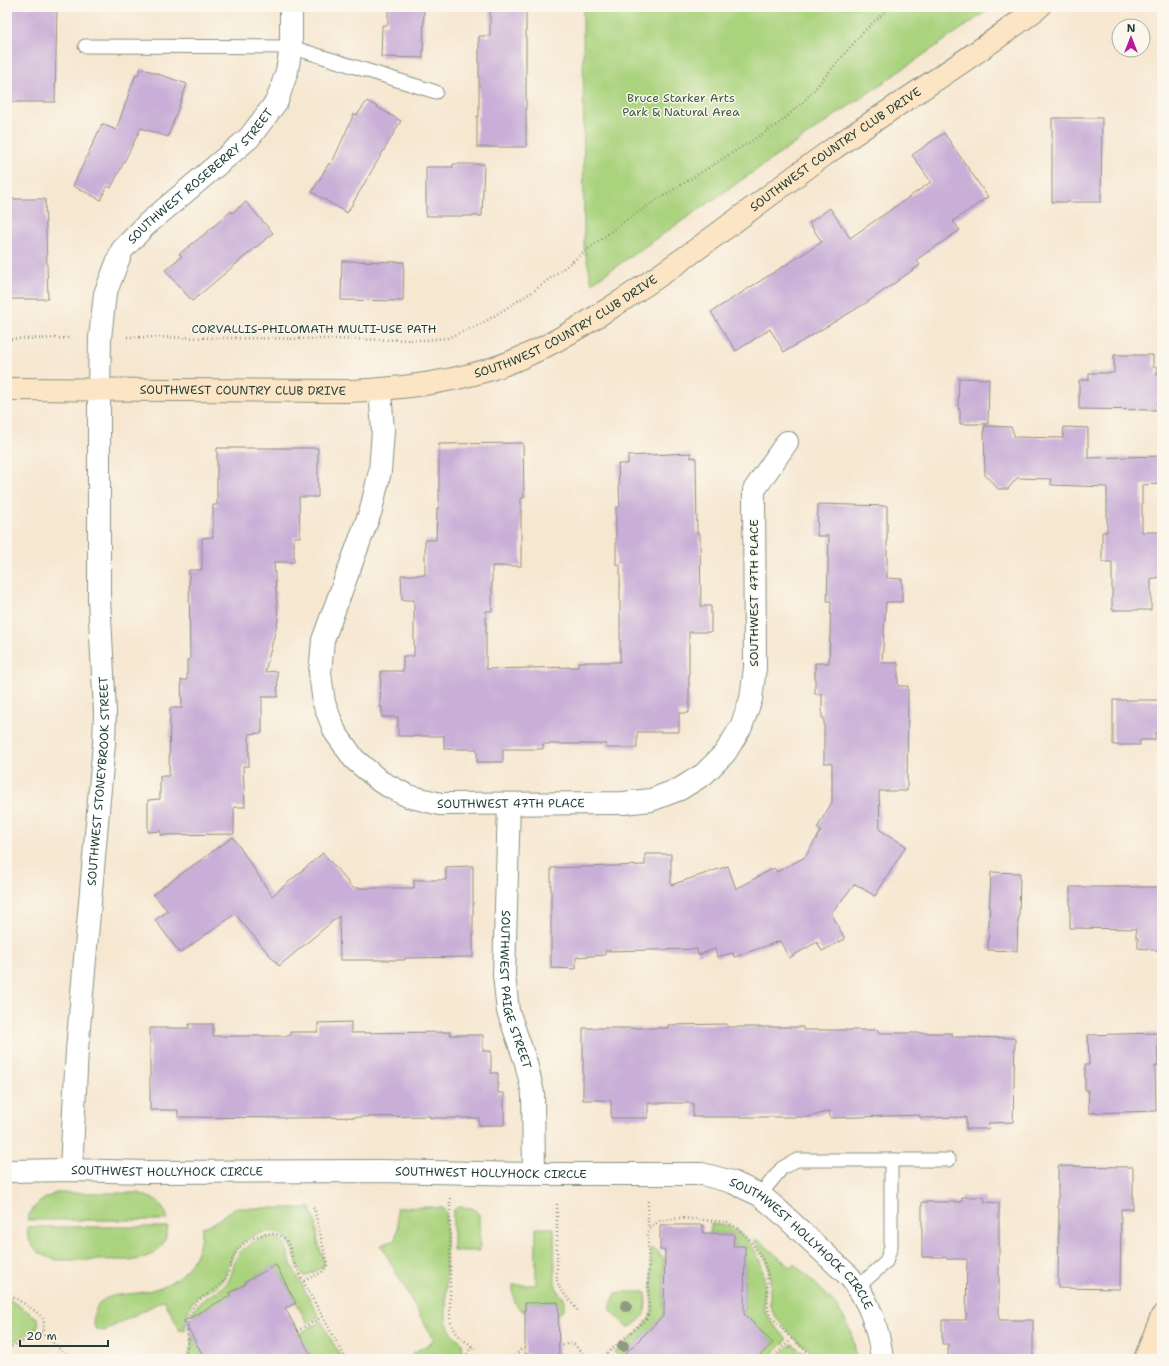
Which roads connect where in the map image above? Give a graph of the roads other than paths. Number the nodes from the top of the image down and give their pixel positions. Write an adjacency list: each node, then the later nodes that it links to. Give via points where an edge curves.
1 (291, 7): 4 (street, SOUTHWEST ROSEBERRY STREET)
2 (1039, 7): 8 (street, SOUTHWEST COUNTRY CLUB DRIVE, via 832,150 644,287 570,333 488,370 428,385)
3 (85, 46): 4 (lane)
4 (291, 47): 5 (lane); 7 (street, SOUTHWEST ROSEBERRY STREET, via 287,71 277,101 249,138 146,225 122,250 105,294 100,338)
5 (436, 92)
6 (7, 389): 7 (street, SOUTHWEST COUNTRY CLUB DRIVE)
7 (99, 390): 8 (street, SOUTHWEST COUNTRY CLUB DRIVE); 13 (street, SOUTHWEST STONEYBROOK STREET, via 99,598 105,712 104,743 78,1050)
8 (380, 390): 10 (street, SOUTHWEST 47TH PLACE, via 380,471 371,510 323,640 320,673 324,704 336,732 354,759 381,782 408,796 440,804)
9 (787, 442): 10 (street, SOUTHWEST 47TH PLACE, via 754,490 755,668 752,698 741,727 725,753 704,774 686,786 651,800 623,803)
10 (509, 804): 15 (street, SOUTHWEST PAIGE STREET, via 504,975 508,1011 526,1063 533,1093)
11 (891, 1160): 12 (lane); 16 (lane, via 797,1160 782,1168); 17 (lane, via 891,1246 886,1262)
12 (949, 1160)
13 (72, 1170): 14 (street, SOUTHWEST HOLLYHOCK CIRCLE); 15 (street, SOUTHWEST HOLLYHOCK CIRCLE)
14 (7, 1171)
15 (534, 1174): 16 (street, SOUTHWEST HOLLYHOCK CIRCLE, via 702,1174 732,1182)
16 (760, 1195): 17 (street, SOUTHWEST HOLLYHOCK CIRCLE, via 811,1240)
17 (858, 1287): 19 (street, SOUTHWEST HOLLYHOCK CIRCLE, via 868,1304 879,1335)
18 (1162, 1316): 20 (street)
19 (882, 1359)
20 (1145, 1359)

